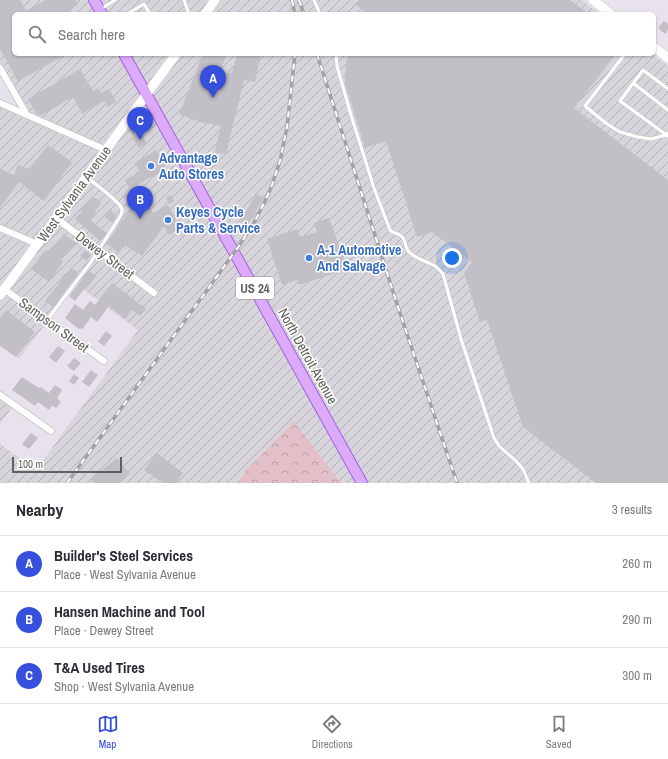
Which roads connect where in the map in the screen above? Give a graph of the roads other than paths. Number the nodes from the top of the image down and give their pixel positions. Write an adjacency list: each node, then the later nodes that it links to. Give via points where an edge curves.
1 (94, 0): 7 (main road)
2 (115, 0): 7 (lane)
3 (184, 0): 10 (lane)
4 (215, 0): 11 (main road)
5 (314, 0): 12 (lane)
6 (598, 2): 13 (main road)
7 (100, 12)
8 (130, 12): 9 (lane, via 144,4)
9 (149, 12)
10 (188, 12)
11 (206, 12)
12 (319, 12)
13 (609, 12)
14 (656, 49): 19 (main road)
15 (125, 56): 23 (main road, North Detroit Avenue / US 24)
16 (175, 56): 23 (main road, West Sylvania Avenue)
17 (336, 56): 41 (lane, via 351,115 390,230 404,238 408,251 433,264 443,274 461,339 494,438 523,469)
18 (623, 56): 27 (lane, via 585,106 620,132 651,139)
19 (668, 58)
20 (0, 68): 26 (street)
21 (633, 83): 22 (lane, via 643,70); 25 (lane); 27 (lane, via 620,101)
22 (668, 89)
23 (147, 94): 28 (main road, West Sylvania Avenue); 40 (main road, North Detroit Avenue / US 24)
24 (0, 103): 26 (street)
25 (668, 110)
26 (27, 115): 28 (street)
27 (667, 135)
28 (106, 150): 29 (main road, West Sylvania Avenue)
29 (86, 176): 30 (main road, West Sylvania Avenue); 33 (lane, via 109,194 119,204 122,212)
30 (56, 218): 32 (main road, West Sylvania Avenue); 33 (street, Dewey Street)
31 (0, 228): 32 (street)
32 (37, 244): 34 (main road, West Sylvania Avenue)
33 (98, 250): 35 (street, Dewey Street); 36 (lane)
34 (2, 292): 36 (street, Sampson Street)
35 (154, 293)
36 (47, 320): 37 (street, Sampson Street)
37 (104, 361)
38 (0, 395): 39 (street)
39 (51, 432)
40 (362, 483)
41 (529, 483)

